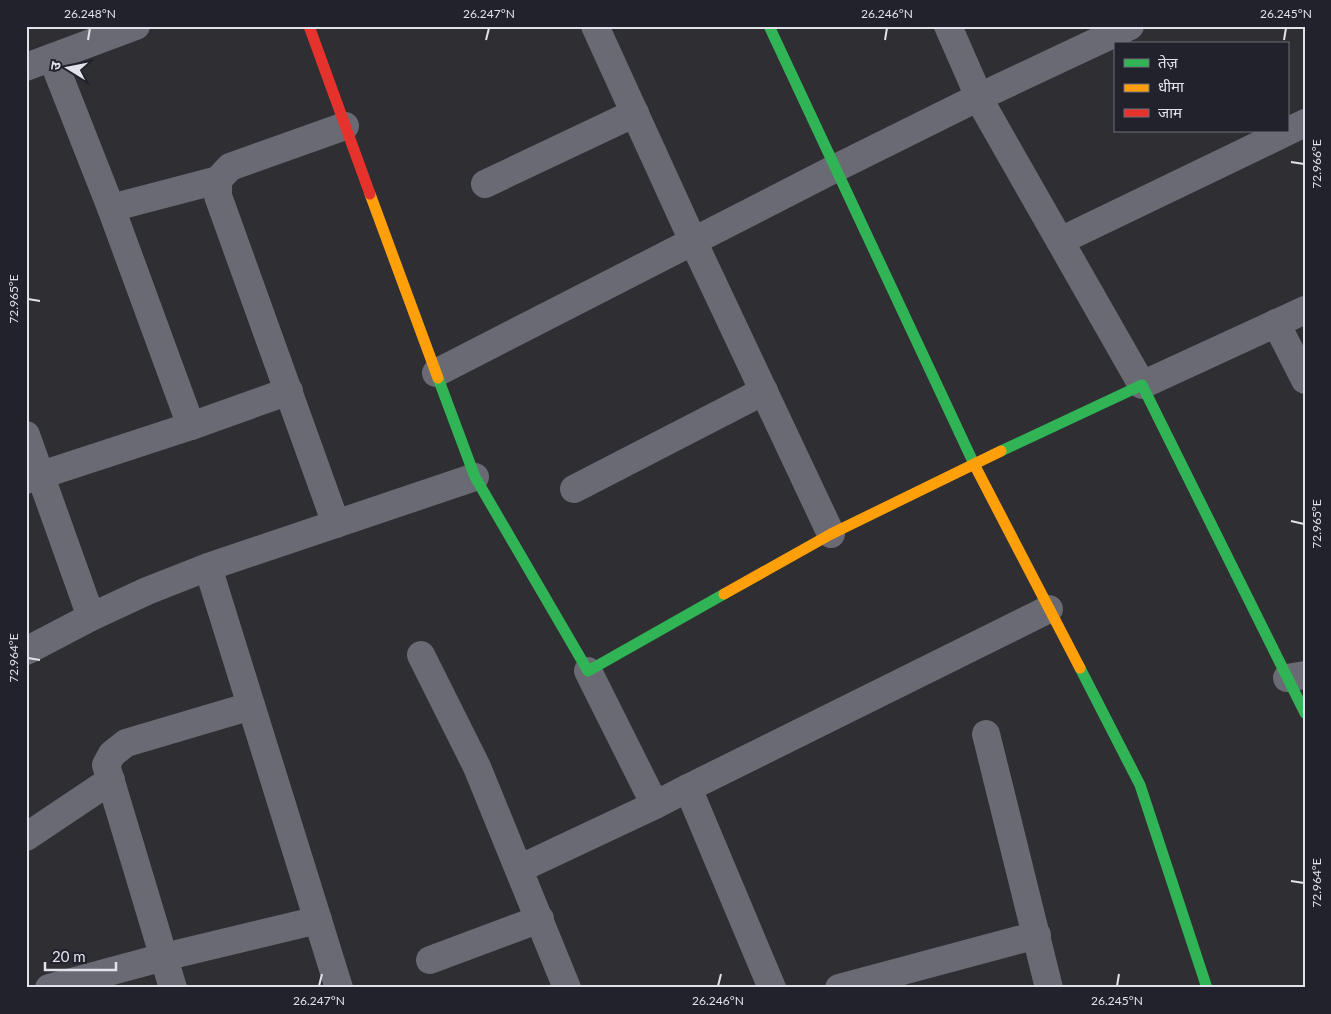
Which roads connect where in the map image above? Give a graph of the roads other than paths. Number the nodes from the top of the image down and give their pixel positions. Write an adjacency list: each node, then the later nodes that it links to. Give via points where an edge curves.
1 (136, 26): 7 (street)
2 (310, 26): 12 (street)
3 (595, 26): 10 (street)
4 (769, 26): 15 (street)
5 (948, 26): 9 (street)
6 (1130, 26): 9 (street)
7 (52, 58): 8 (street); 18 (street)
8 (26, 67)
9 (979, 97): 15 (street); 20 (street)
10 (635, 113): 17 (street); 19 (street)
11 (1305, 123): 13 (street)
12 (345, 126): 16 (street, via 230,167); 23 (street)
13 (1288, 131)
14 (1286, 132): 20 (street)
15 (836, 168): 19 (street); 30 (street)
16 (218, 180): 18 (street); 26 (street, via 218,196)
17 (485, 184)
18 (111, 208): 28 (street)
19 (693, 241): 23 (street); 27 (street)
20 (1060, 241): 25 (street)
21 (1305, 310): 22 (street)
22 (1276, 323): 24 (street); 25 (street)
23 (436, 373): 31 (street)
24 (1305, 380)
25 (1142, 385): 30 (street); 42 (street)
26 (289, 391): 28 (street); 34 (street)
27 (764, 391): 33 (street); 35 (street)
28 (191, 426): 32 (street)
29 (26, 435): 32 (street)
30 (974, 463): 35 (street); 37 (street)
31 (475, 477): 34 (street); 41 (street)
32 (34, 478): 38 (street)
33 (574, 488)
34 (336, 524): 36 (street)
35 (831, 534): 41 (street)
36 (208, 567): 38 (street); 43 (street)
37 (1049, 609): 47 (street); 63 (street, via 1140,785)
38 (91, 617): 39 (street)
39 (26, 651)
40 (421, 655): 50 (street, via 477,767)
41 (588, 671): 48 (street)
42 (1296, 677): 44 (street)
43 (251, 706): 46 (street, via 126,743 112,754 106,765); 52 (street)
44 (1305, 713)
45 (986, 734): 53 (street)
46 (111, 780): 49 (street); 54 (street)
47 (688, 788): 48 (street); 60 (street)
48 (654, 806): 50 (street)
49 (26, 838)
50 (519, 869): 51 (street)
51 (540, 919): 55 (street); 59 (street)
52 (318, 920): 54 (street); 58 (street)
53 (1037, 935): 61 (street); 62 (street)
54 (164, 957): 56 (street); 57 (street)
55 (430, 960)
56 (49, 988)
57 (173, 988)
58 (339, 988)
59 (567, 988)
60 (772, 988)
61 (839, 988)
62 (1049, 988)
63 (1207, 988)

